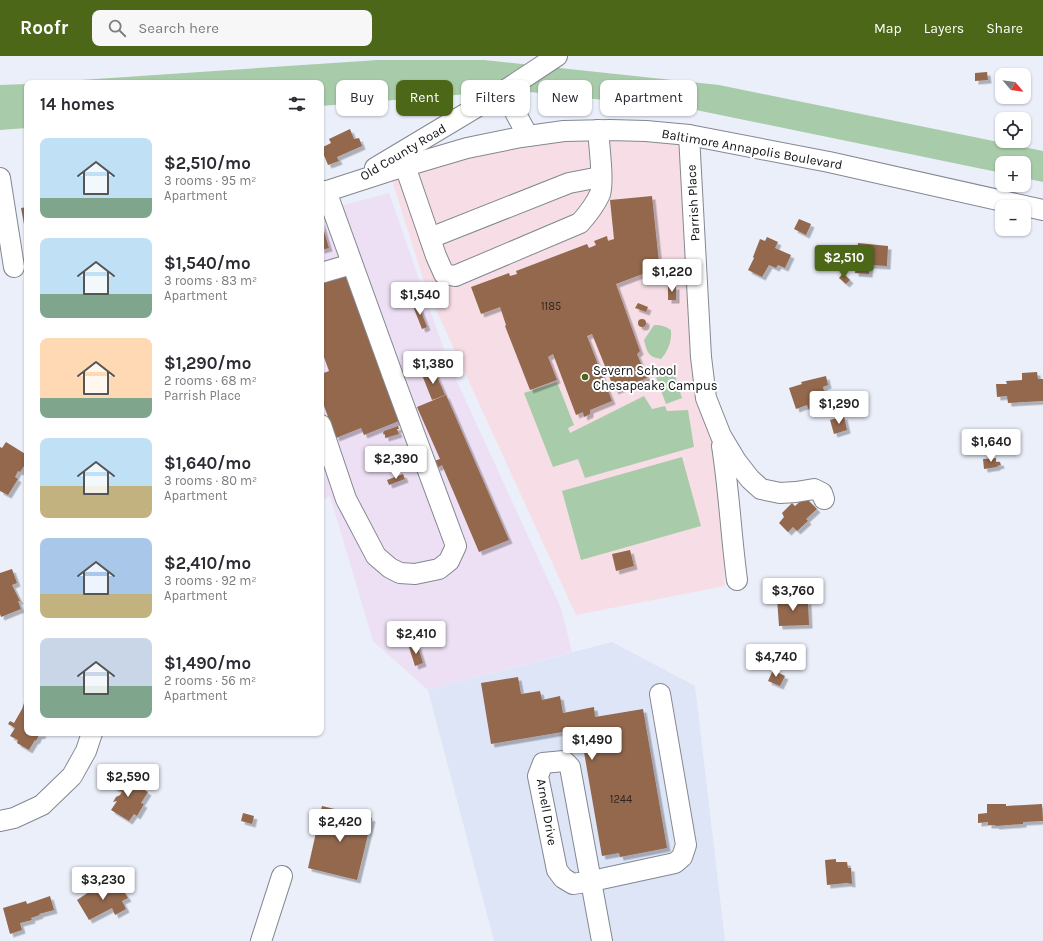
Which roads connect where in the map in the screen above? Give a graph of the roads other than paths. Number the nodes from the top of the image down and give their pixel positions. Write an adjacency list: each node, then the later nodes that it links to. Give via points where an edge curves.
1 (557, 56): 2 (street, Old County Road)
2 (521, 80)
3 (463, 116): 11 (street, Old County Road)
4 (517, 116): 6 (street)
5 (598, 130): 6 (street, Baltimore Annapolis Boulevard); 7 (street, Baltimore Annapolis Boulevard); 9 (street)
6 (528, 136): 8 (street, Baltimore Annapolis Boulevard, via 467,148)
7 (689, 136): 13 (street, Baltimore Annapolis Boulevard, via 829,162); 19 (street, Parrish Place, via 702,364 706,398)
8 (405, 166): 11 (street, Baltimore Annapolis Boulevard); 14 (street)
9 (600, 177): 14 (street, via 569,183); 14 (street, via 600,192 591,211 580,222 455,276 444,274)
10 (0, 178): 16 (street)
11 (350, 184): 12 (street, Baltimore Annapolis Boulevard)
12 (324, 192): 15 (street)
13 (1043, 210)
14 (430, 238)
15 (352, 264): 17 (street); 18 (street, via 456,546 449,561 439,569 416,574 400,573 376,556 346,499)
16 (14, 267)
17 (324, 272)
18 (324, 433)
19 (721, 436): 20 (street, via 740,467 761,488 780,492 814,489 822,494); 21 (street, via 728,480)
20 (824, 499)
21 (737, 580)
22 (660, 694): 26 (street, via 686,844 682,857 675,863)
23 (91, 736): 24 (street, via 72,776 42,805 14,818)
24 (0, 821)
25 (282, 876): 27 (street)
26 (592, 881): 26 (street, Arnell Drive, via 573,884 563,878 557,870 538,776 543,763 564,761 570,767); 28 (street, Arnell Drive)
27 (261, 941)
28 (602, 941)

